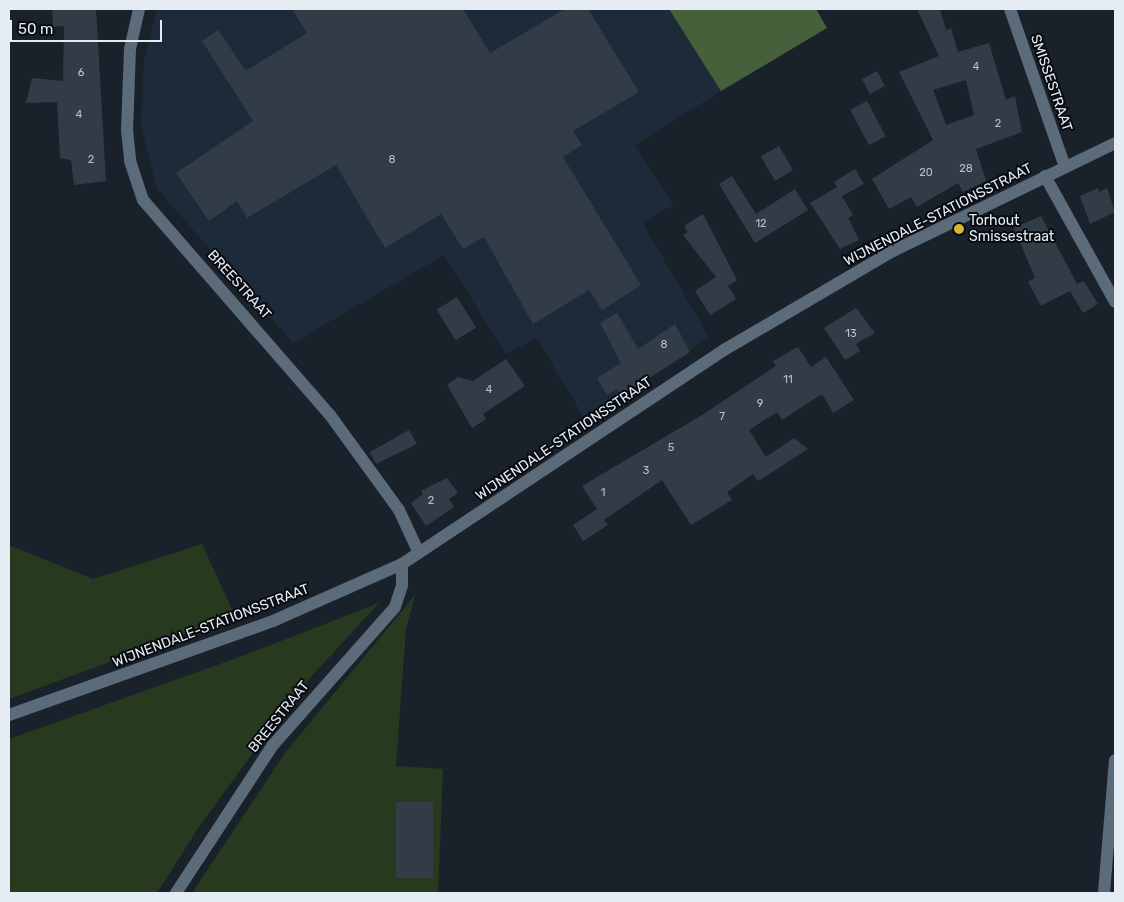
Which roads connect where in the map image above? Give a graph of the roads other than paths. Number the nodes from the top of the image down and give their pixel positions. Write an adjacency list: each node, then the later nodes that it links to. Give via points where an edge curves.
1 (139, 9): 7 (street, BREESTRAAT, via 130,49 127,122 130,161 143,200 330,415 399,510)
2 (1010, 9): 4 (street, SMISSESTRAAT)
3 (1115, 143): 4 (street, WIJNENDALE-STATIONSSTRAAT)
4 (1065, 167): 5 (street, WIJNENDALE-STATIONSSTRAAT)
5 (1045, 176): 6 (street); 7 (street, WIJNENDALE-STATIONSSTRAAT, via 893,251 724,350)
6 (1115, 302)
7 (419, 553): 8 (street, WIJNENDALE-STATIONSSTRAAT)
8 (402, 564): 9 (street, WIJNENDALE-STATIONSSTRAAT, via 274,621); 11 (street, BREESTRAAT, via 402,585 394,608 273,745)
9 (9, 715)
10 (1115, 760): 12 (street)
11 (176, 893)
12 (1104, 893)

